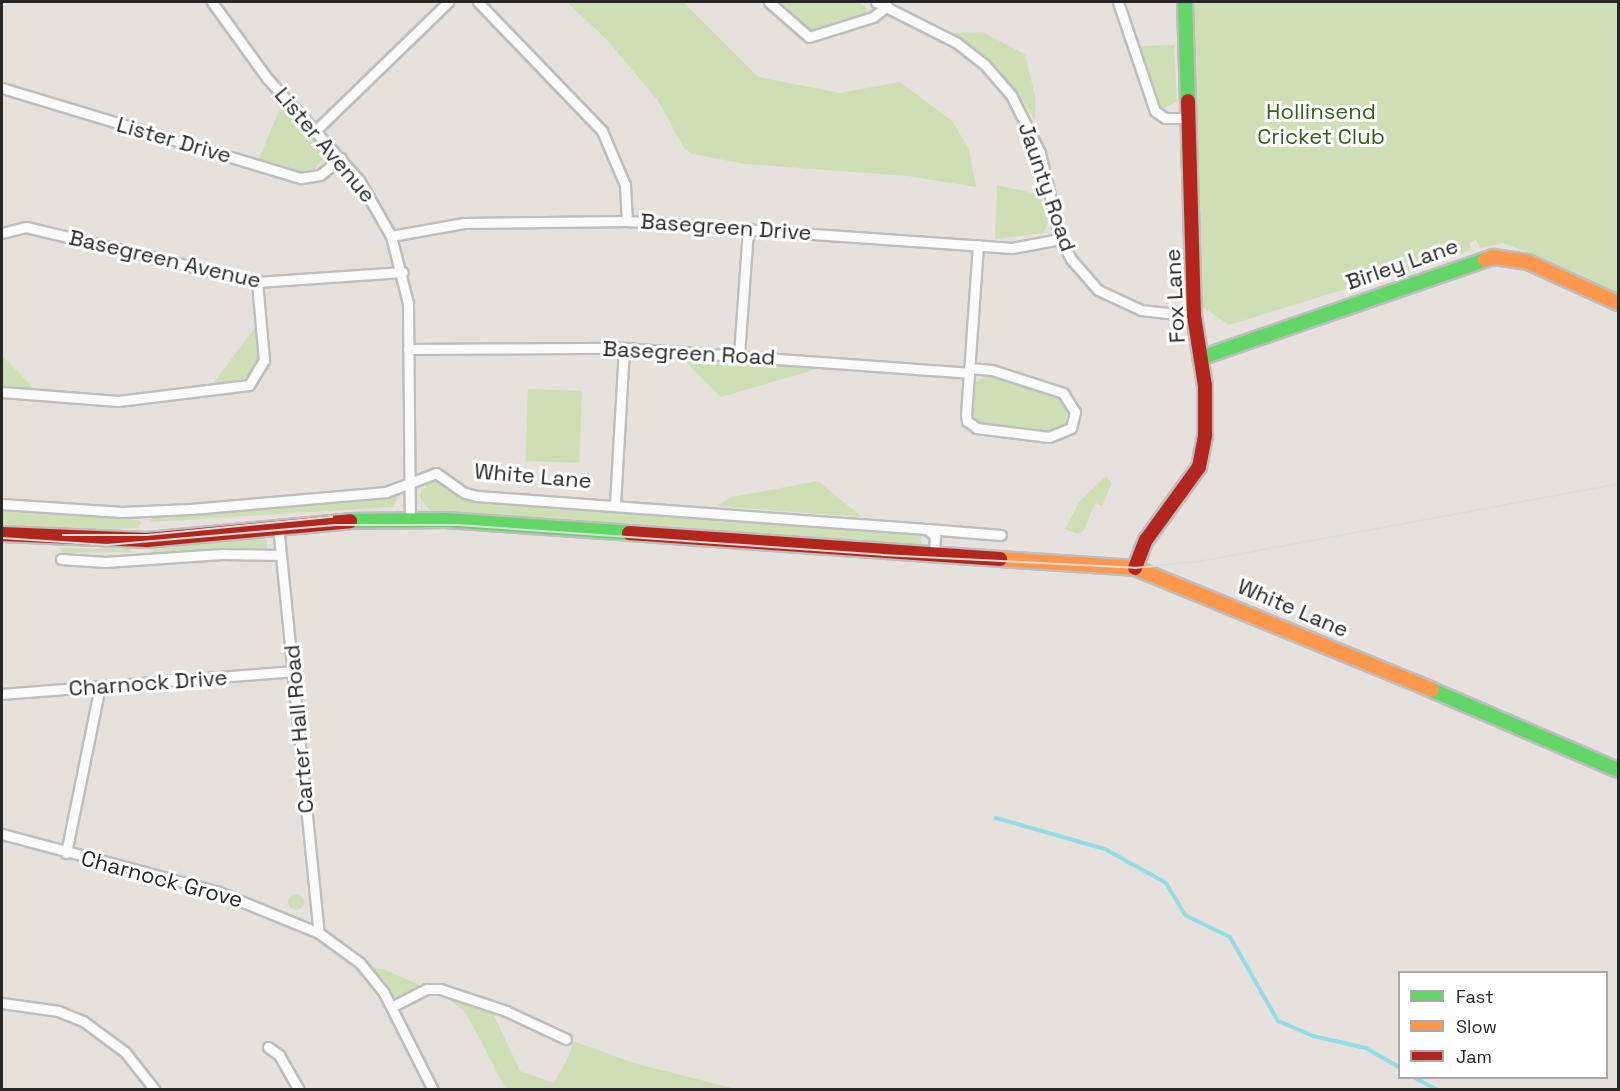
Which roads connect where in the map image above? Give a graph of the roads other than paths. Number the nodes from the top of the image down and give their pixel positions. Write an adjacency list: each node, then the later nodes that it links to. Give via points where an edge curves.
1 (212, 2): 11 (street, Lister Avenue, via 267,78)
2 (448, 2): 11 (street)
3 (478, 2): 13 (street, via 602,131 625,185)
4 (769, 2): 8 (street, via 809,37 873,17)
5 (876, 2): 8 (street, Jaunty Road)
6 (1118, 2): 10 (street, via 1155,111 1165,118)
7 (1185, 2): 10 (main road, Fox Lane)
8 (887, 6): 17 (street, Jaunty Road, via 957,43 985,64 1011,95 1040,153)
9 (2, 88): 12 (street, Lister Drive, via 301,178 320,175)
10 (1189, 118): 22 (main road, Fox Lane)
11 (315, 131): 12 (street, Lister Avenue)
12 (341, 158): 16 (street, Lister Avenue, via 373,199)
13 (627, 221): 14 (street, Basegreen Drive); 16 (street, Basegreen Drive, via 464,223)
14 (748, 228): 18 (street, Basegreen Drive); 25 (street)
15 (2, 233): 20 (street, Basegreen Avenue, via 26,227)
16 (391, 236): 19 (street, Lister Avenue)
17 (1060, 239): 18 (street, Basegreen Drive, via 1012,248); 22 (street, Jaunty Road, via 1071,259 1098,290 1141,310)
18 (978, 245): 27 (street, Basegreen Road)
19 (403, 272): 20 (street, Basegreen Avenue); 24 (street, Lister Avenue)
20 (257, 282): 28 (street, via 264,360 249,385 118,401)
21 (1618, 303): 26 (main road, Birley Lane, via 1528,262 1493,257)
22 (1194, 316): 26 (main road, Fox Lane)
23 (624, 348): 24 (street, Basegreen Road); 25 (street, Basegreen Road); 31 (street)
24 (408, 349): 29 (street, Lister Avenue)
25 (739, 355): 27 (street, Basegreen Road)
26 (1200, 358): 40 (main road, Fox Lane, via 1205,411 1199,467 1146,540)
27 (969, 370): 27 (street, Basegreen Road, via 966,415 972,426 1049,437 1071,428 1075,412 1063,393 992,370)
28 (2, 392)
29 (410, 483): 30 (street, White Lane, via 386,492 148,512); 31 (street, White Lane, via 436,473 465,493 477,496); 32 (street, Lister Avenue)
30 (2, 504)
31 (615, 504): 34 (street, White Lane)
32 (410, 520): 33 (main road, White Lane); 38 (main road, White Lane)
33 (278, 525): 35 (main road, White Lane, via 147,540); 37 (street, Carter Hall Road)
34 (927, 530): 36 (street, White Lane); 38 (street, via 935,536)
35 (2, 534)
36 (1001, 535)
37 (281, 555): 39 (street, via 222,554 105,562); 41 (street, Carter Hall Road)
38 (934, 556): 40 (main road, White Lane)
39 (61, 559)
40 (1135, 568): 44 (main road, White Lane, via 1294,630)
41 (294, 671): 42 (street, Charnock Drive); 47 (street, Carter Hall Road)
42 (100, 686): 43 (street, Charnock Drive); 46 (street)
43 (2, 694)
44 (1618, 770)
45 (2, 834): 46 (street, Charnock Grove)
46 (66, 853): 47 (street, Charnock Grove, via 216,891)
47 (319, 933): 49 (street, Charnock Grove, via 360,963)
48 (2, 1003): 52 (street, via 58,1011 83,1021 124,1052)
49 (393, 1006): 50 (street, via 427,989 440,989 506,1011); 54 (street, Charnock Grove)
50 (566, 1039)
51 (268, 1047): 53 (street, via 279,1055)
52 (155, 1089)
53 (299, 1089)
54 (434, 1089)

